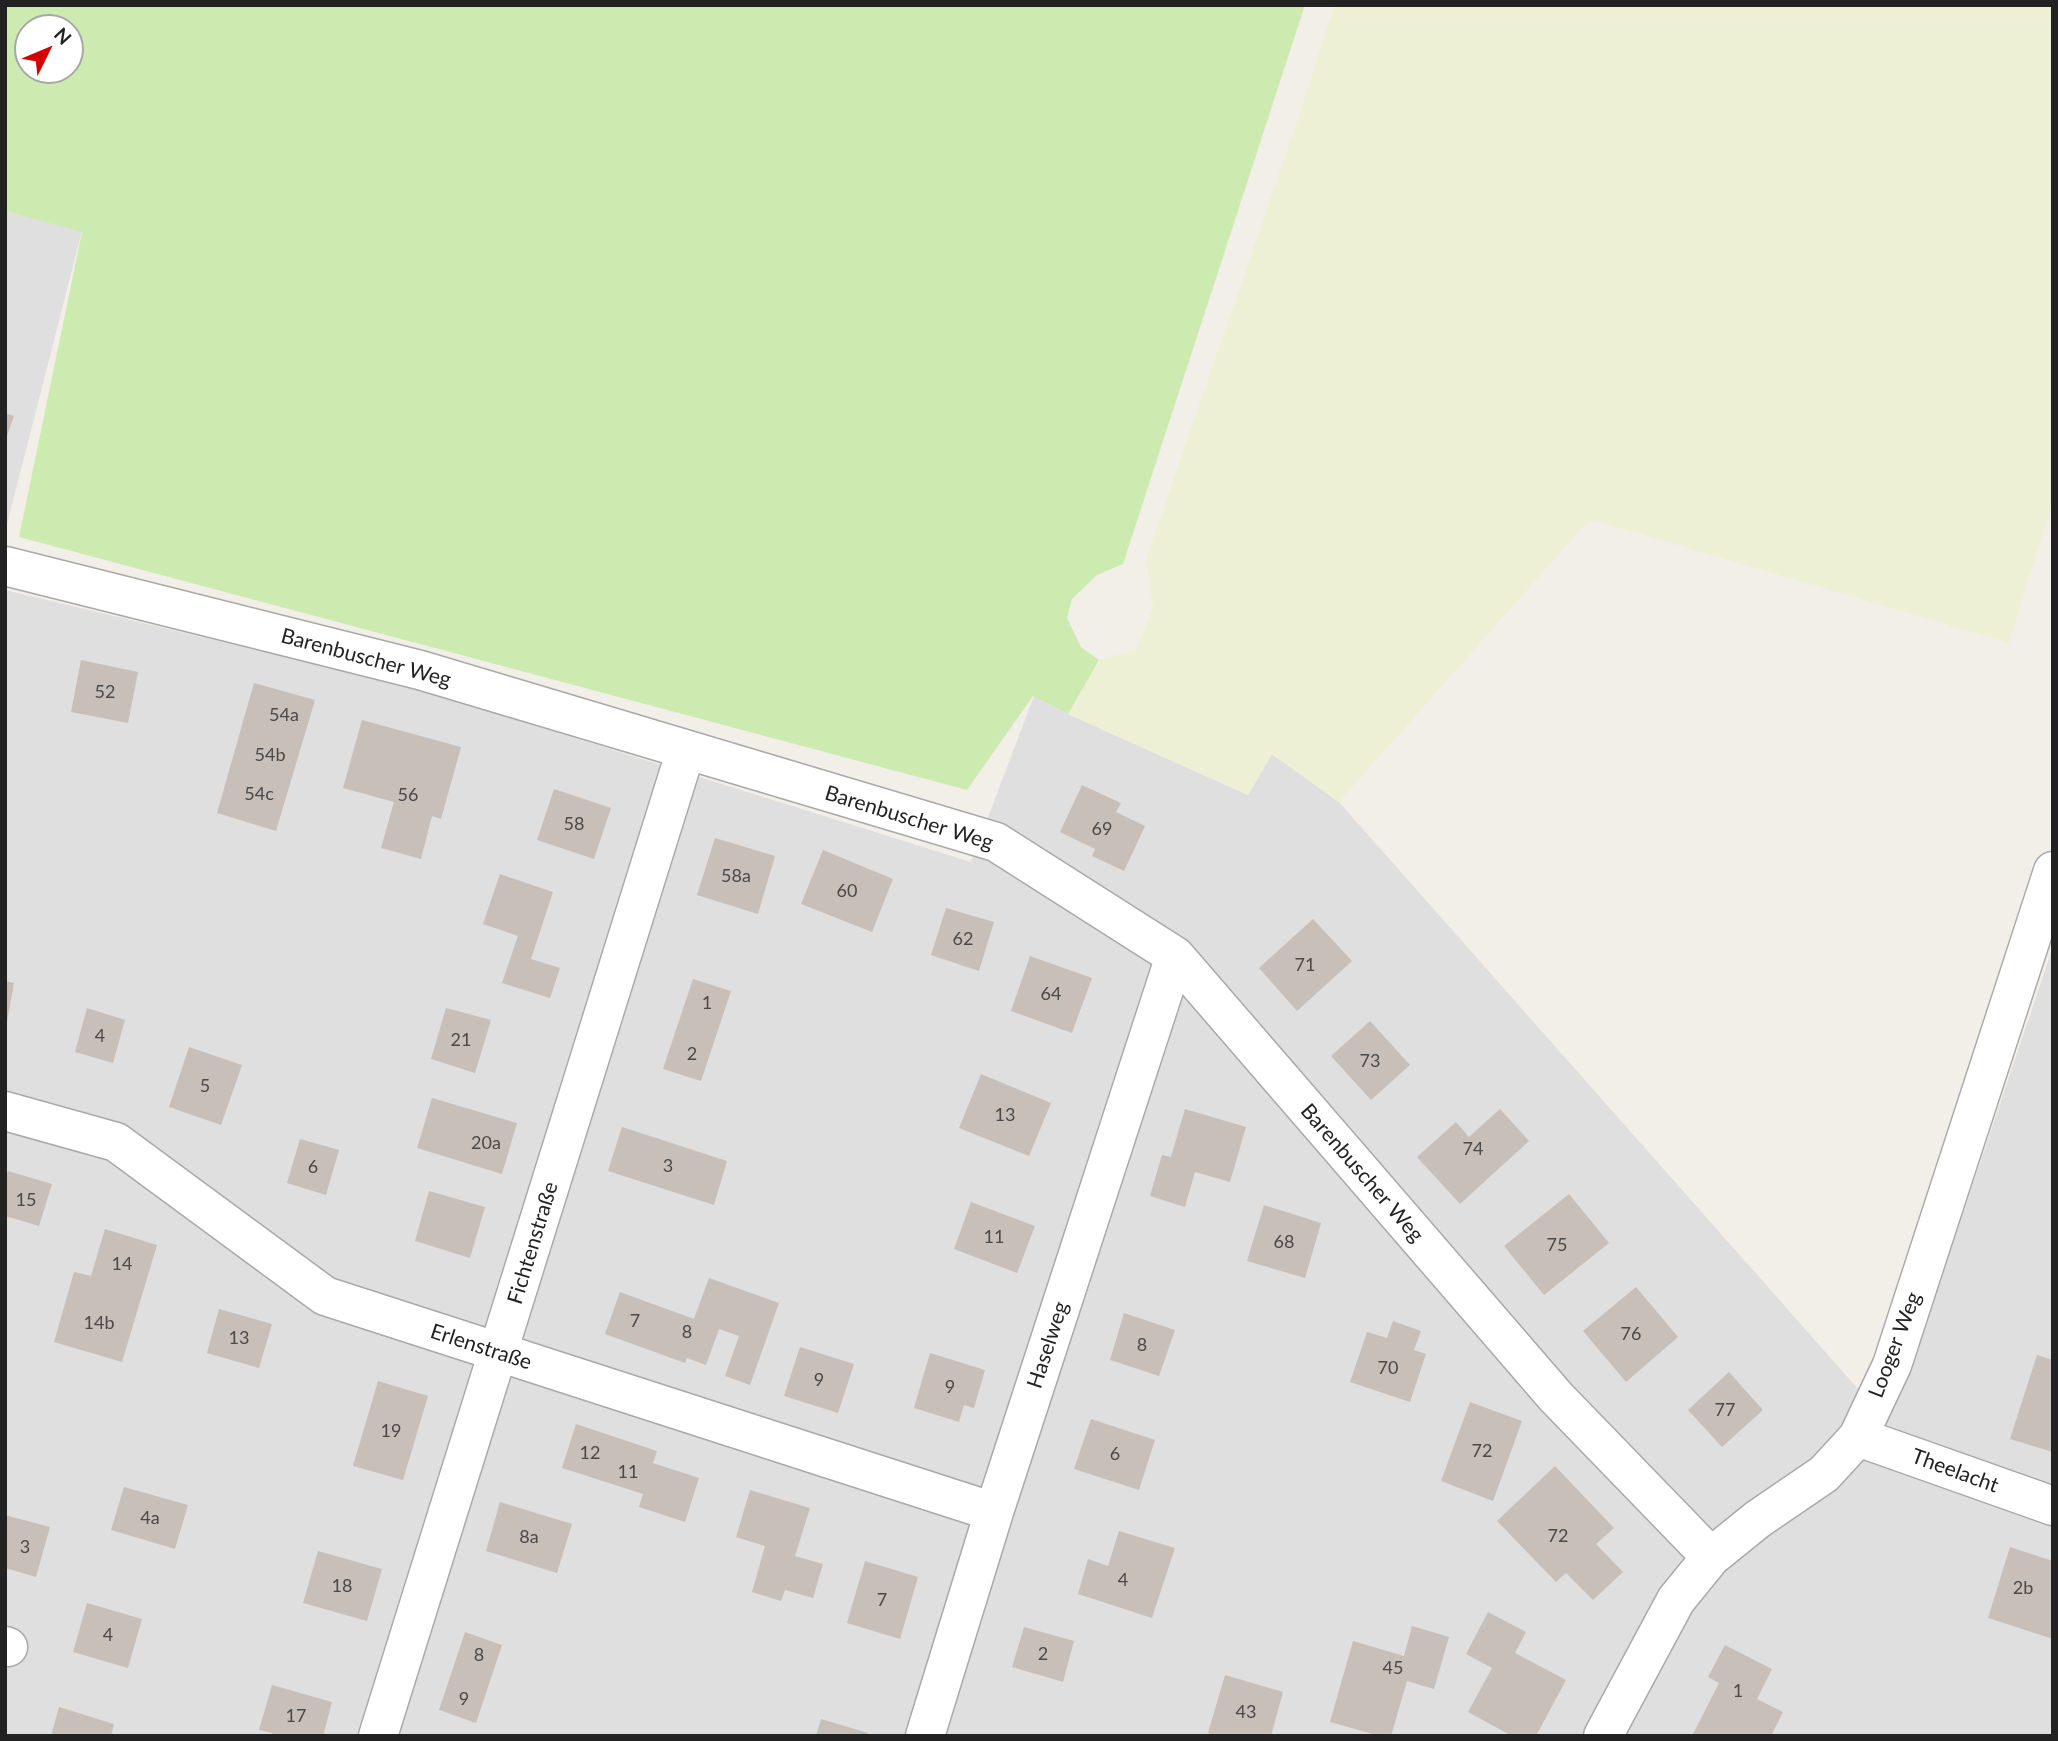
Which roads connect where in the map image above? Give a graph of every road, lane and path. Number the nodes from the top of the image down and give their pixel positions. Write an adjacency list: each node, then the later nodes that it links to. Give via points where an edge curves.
1 (5, 566): 2 (street, Barenbuscher Weg, via 420,670)
2 (686, 750): 4 (street, Barenbuscher Weg, via 996,842); 6 (street, Fichtenstraße)
3 (2053, 871): 7 (street, Looger Weg, via 1892,1364)
4 (1175, 956): 9 (street, Haselweg); 10 (street, Barenbuscher Weg, via 1556,1397)
5 (5, 1111): 6 (street, Erlenstraße, via 116,1142 324,1297)
6 (499, 1353): 9 (street, Erlenstraße); 11 (street, Fichtenstraße)
7 (1858, 1437): 8 (street, Theelacht); 10 (street, Looger Weg, via 1824,1474)
8 (2053, 1506)
9 (994, 1512): 12 (street, Haselweg)
10 (1710, 1557): 13 (street, Looger Weg, via 1676,1600)
11 (378, 1736)
12 (925, 1736)
13 (1602, 1736)

